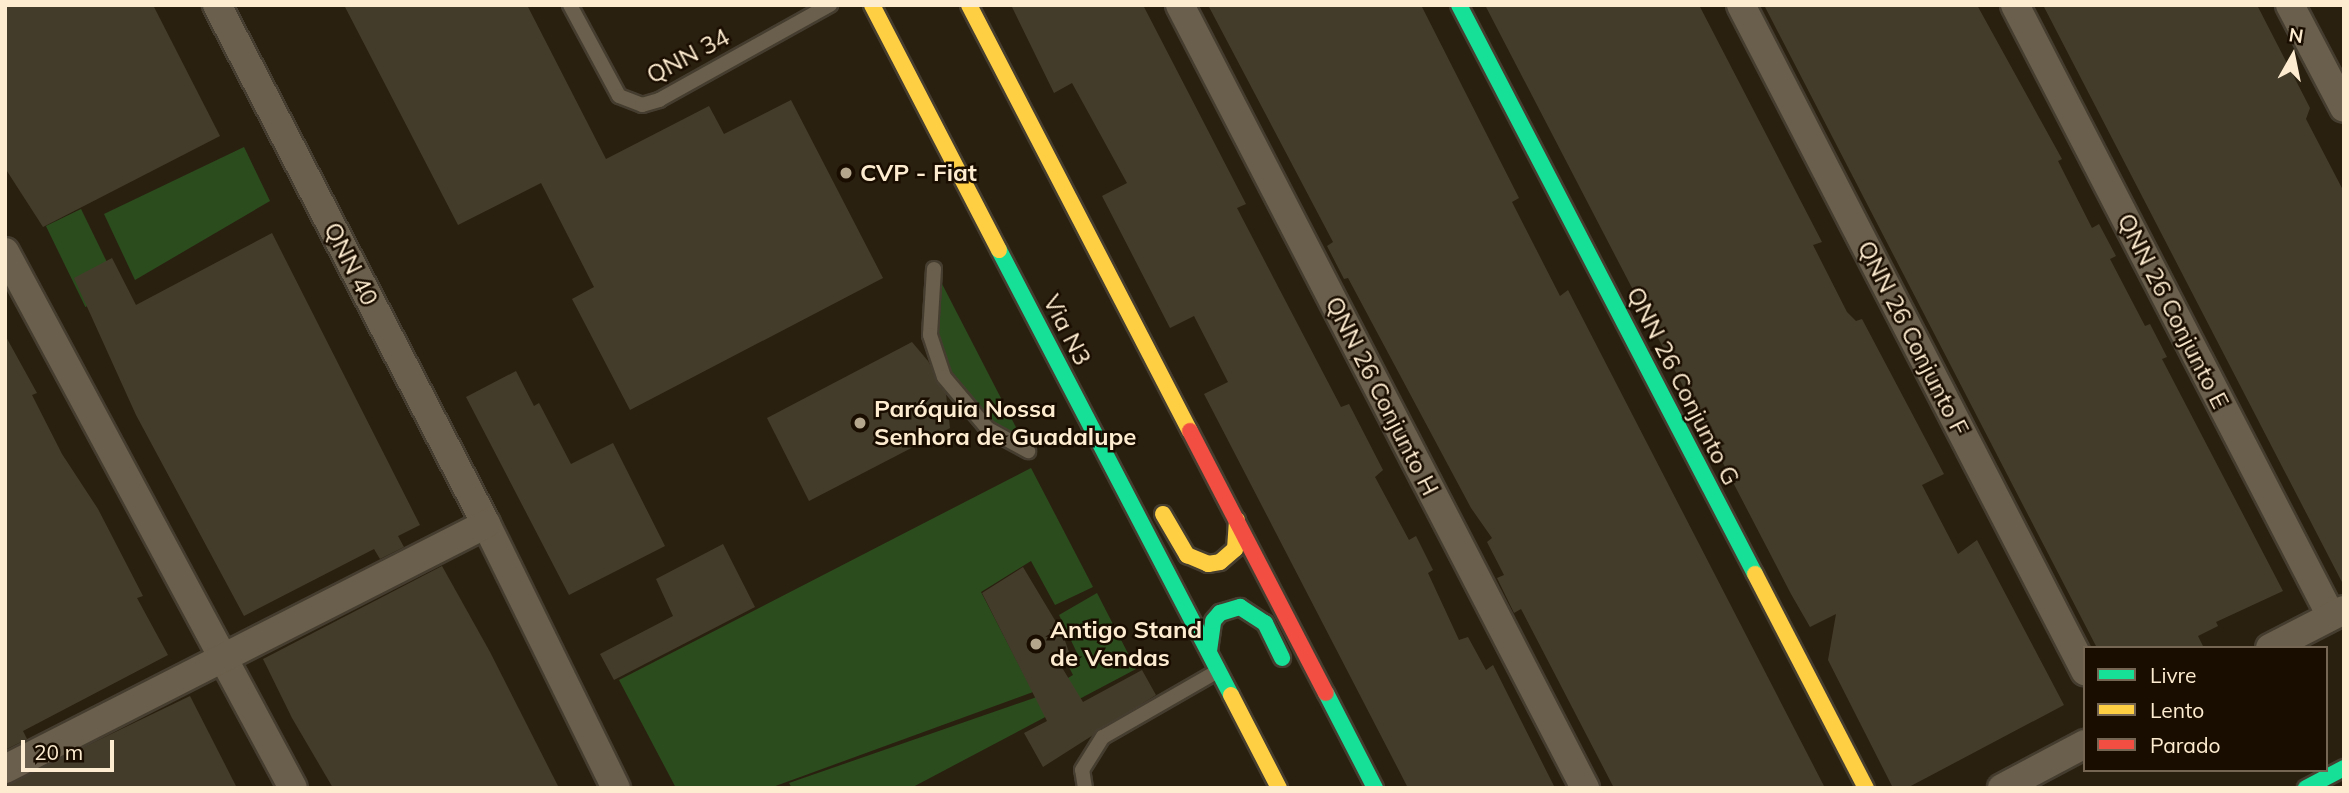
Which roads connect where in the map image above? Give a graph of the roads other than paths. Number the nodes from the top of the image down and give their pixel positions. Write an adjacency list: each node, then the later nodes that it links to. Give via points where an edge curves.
1 (216, 5): 19 (street, QNN 40)
2 (570, 5): 3 (lane, QNN 34, via 619,96 642,104 659,100)
3 (830, 5)
4 (873, 5): 12 (main road, Via N3)
5 (969, 5): 18 (main road)
6 (1180, 5): 35 (street, QNN 26 Conjunto H)
7 (1459, 5): 36 (main road, QNN 26 Conjunto G)
8 (1741, 5): 24 (street, QNN 26 Conjunto F)
9 (2015, 5): 20 (street, QNN 26 Conjunto E)
10 (2290, 5): 11 (street)
11 (2344, 108)
12 (993, 235): 15 (main road); 22 (main road, Via N3)
13 (8, 263): 23 (street)
14 (934, 269): 16 (lane, via 930,335 944,377 988,429)
15 (1062, 332)
16 (1028, 451)
17 (1155, 498): 18 (main road, via 1180,546 1208,564 1228,557 1239,540)
18 (1237, 520): 34 (main road)
19 (486, 524): 23 (street); 31 (street, QNN 40)
20 (2337, 613): 21 (street)
21 (2274, 646)
22 (1209, 650): 25 (main road, Via N3); 26 (main road, via 1208,630 1220,613 1240,607 1249,610 1265,623)
23 (221, 659): 29 (street); 30 (street)
24 (2083, 667)
25 (1217, 671): 32 (lane, via 1103,737 1082,770); 33 (main road, Via N3)
26 (1293, 680)
27 (2083, 745): 37 (street)
28 (2344, 768): 38 (main road)
29 (5, 769)
30 (292, 788)
31 (616, 788)
32 (1086, 788)
33 (1279, 788)
34 (1375, 788)
35 (1585, 788)
36 (1866, 788)
37 (2002, 788)
38 (2306, 788)

